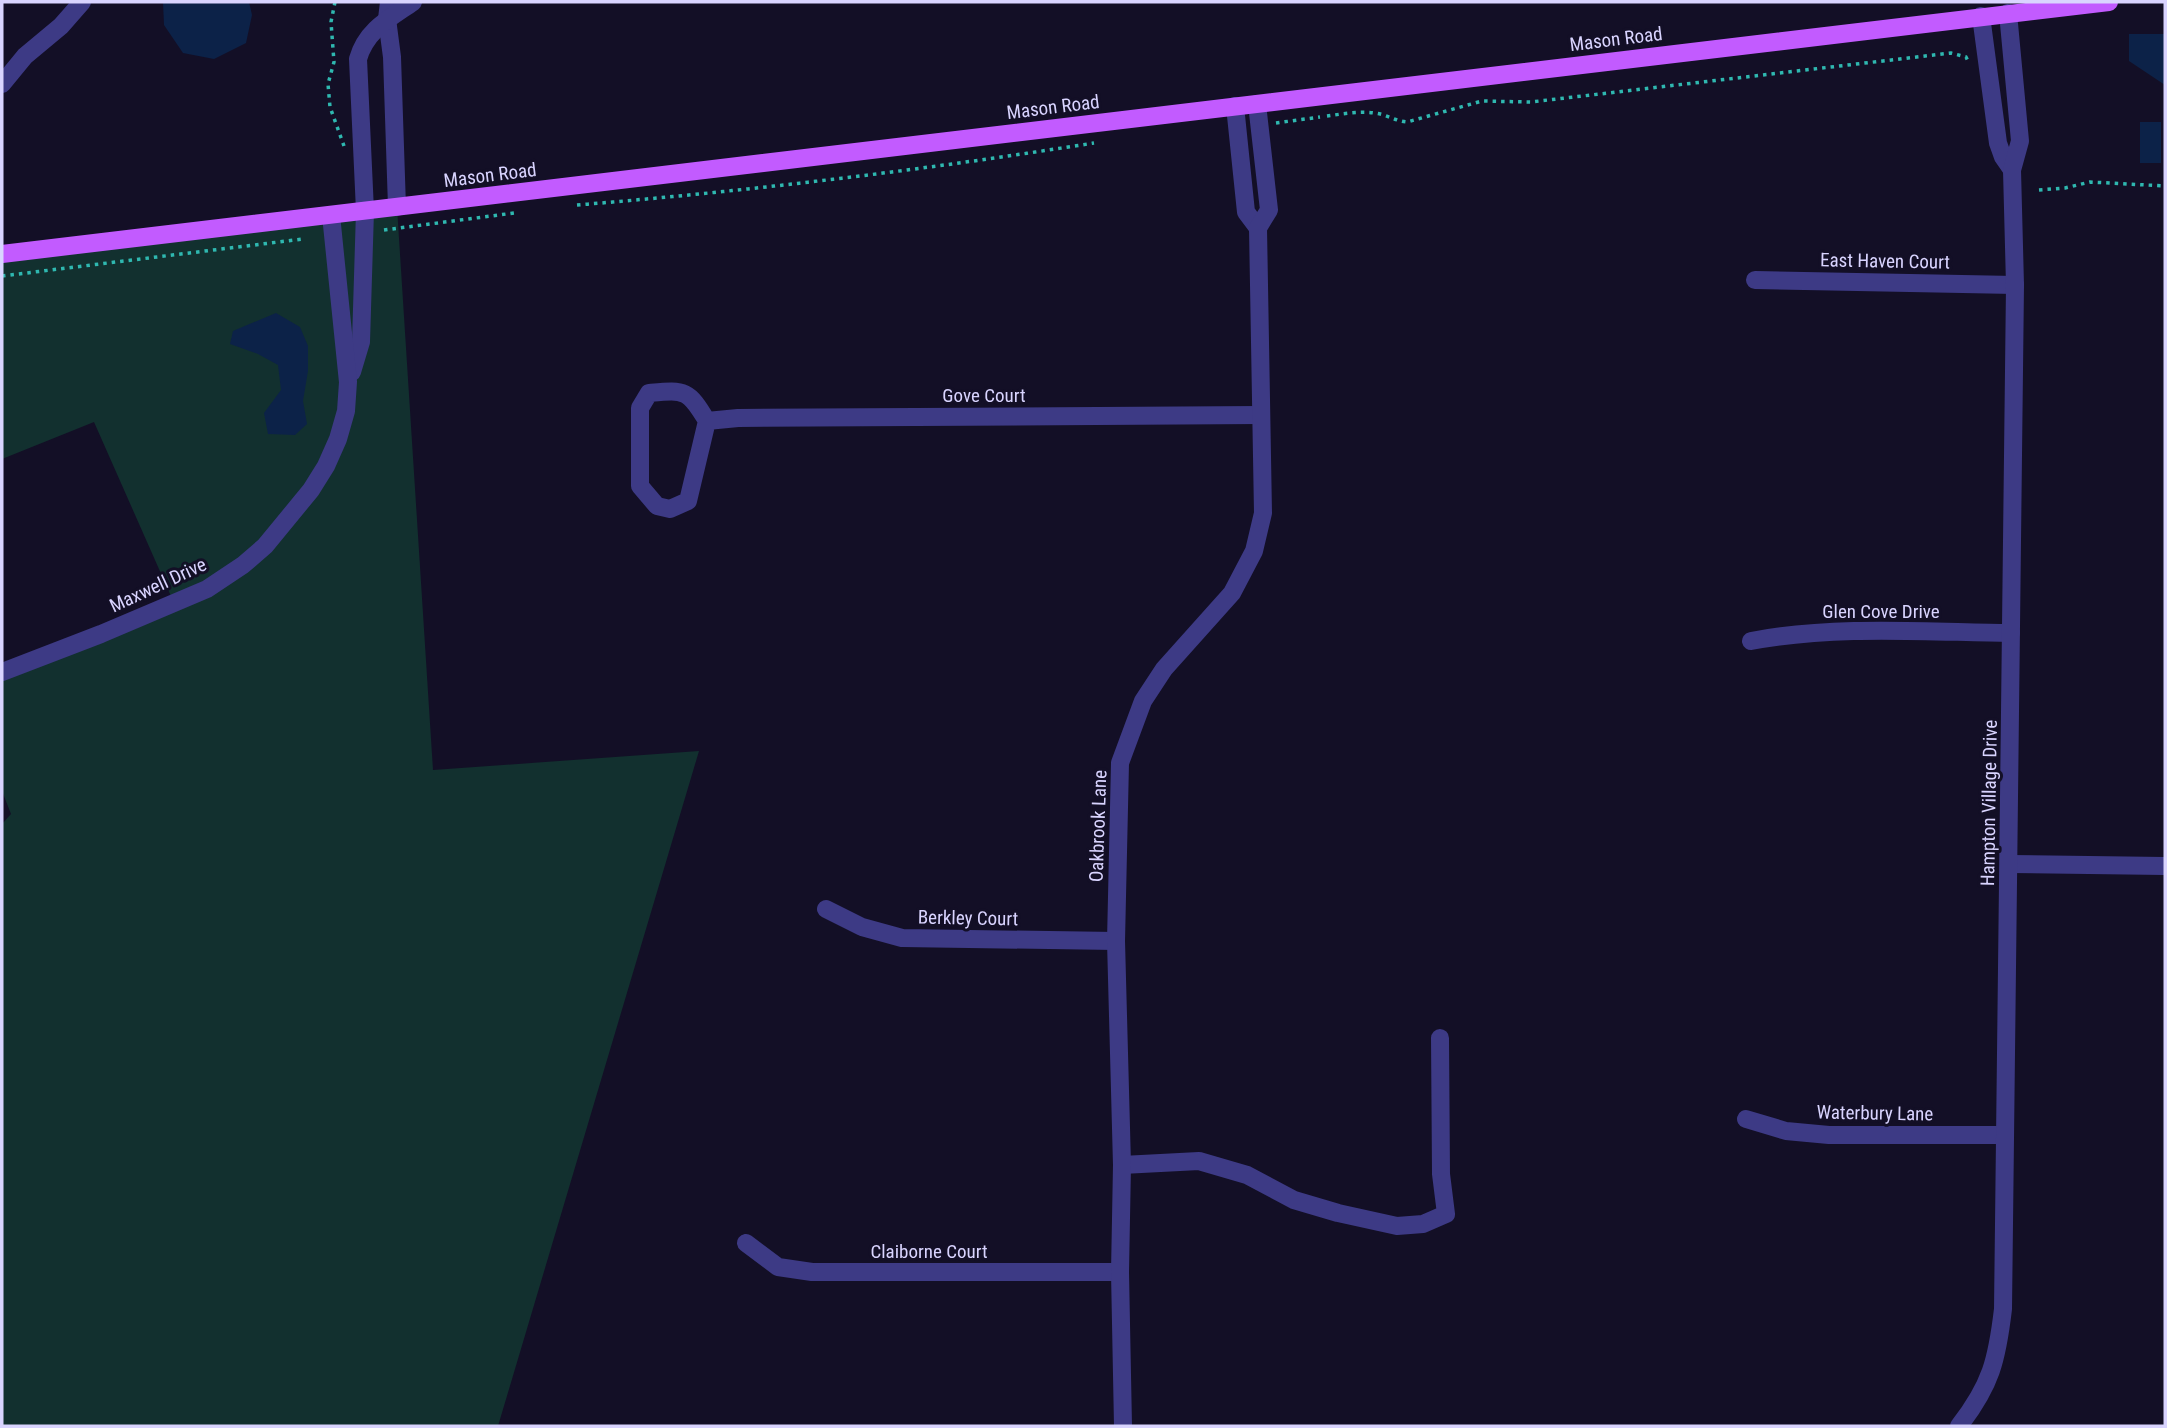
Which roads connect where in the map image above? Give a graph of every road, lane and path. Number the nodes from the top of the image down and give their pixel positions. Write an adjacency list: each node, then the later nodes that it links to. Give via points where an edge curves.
1 (82, 2): 9 (street)
2 (335, 2): 14 (path, via 331,22 334,62 328,83 330,107)
3 (413, 2): 5 (street, Maxwell Drive)
4 (2109, 2): 6 (main road, Mason Road)
5 (388, 10): 19 (street); 20 (street, Maxwell Drive, via 358,59)
6 (2008, 13): 7 (main road, Mason Road); 15 (street, Hampton Village Drive, via 2020,141)
7 (1981, 16): 10 (main road, Mason Road); 15 (street, Hampton Village Drive, via 1998,143)
8 (1971, 67): 12 (path, via 1966,57 1951,53 1531,102 1482,101 1407,122 1373,112)
9 (2, 84)
10 (1256, 104): 11 (main road, Mason Road); 23 (street, Oakbrook Lane, via 1269,210)
11 (1235, 106): 19 (main road, Mason Road); 23 (street, Oakbrook Lane, via 1246,212)
12 (1275, 123)
13 (1102, 142): 18 (path, via 710,194)
14 (346, 152)
15 (2012, 170): 29 (street, Hampton Village Drive)
16 (2165, 186): 17 (path, via 2090,182)
17 (2039, 190)
18 (572, 206)
19 (397, 207): 20 (main road, Mason Road)
20 (365, 211): 22 (main road, Mason Road); 30 (street, Maxwell Drive, via 361,342)
21 (520, 212): 24 (path)
22 (331, 215): 26 (main road, Mason Road); 30 (street, Maxwell Drive)
23 (1258, 228): 31 (street, Oakbrook Lane)
24 (384, 230)
25 (303, 239): 27 (path)
26 (2, 254)
27 (2, 276)
28 (1755, 280): 29 (street, East Haven Court)
29 (2015, 285): 33 (street, Hampton Village Drive)
30 (348, 382): 35 (street, Maxwell Drive, via 343,420 326,466 294,514 243,565 185,599)
31 (1261, 415): 32 (street, Gove Court); 39 (street, Oakbrook Lane, via 1263,513 1254,551 1232,593 1164,669 1143,701 1120,763)
32 (707, 421): 32 (street, via 688,501 670,509 657,506 640,486 640,408 649,393 679,390 694,399)
33 (2011, 633): 34 (street, Glen Cove Drive, via 1836,631); 36 (street, Hampton Village Drive)
34 (1751, 641)
35 (2, 672)
36 (2009, 864): 37 (street); 42 (street, Hampton Village Drive)
37 (2165, 866)
38 (826, 909): 39 (street, Berkley Court, via 862,927 902,938)
39 (1115, 941): 43 (street, Oakbrook Lane)
40 (1440, 1038): 43 (street, via 1441,1174 1446,1214 1423,1224 1397,1226 1338,1213 1294,1200 1247,1175 1199,1161)
41 (1746, 1119): 42 (street, Waterbury Lane, via 1786,1131 1829,1135)
42 (2005, 1135): 47 (street, Hampton Village Drive, via 2003,1309 1998,1352 1989,1380)
43 (1122, 1165): 45 (street, Oakbrook Lane)
44 (746, 1243): 45 (street, Claiborne Court, via 778,1268 811,1272)
45 (1120, 1272): 46 (street, Oakbrook Lane)
46 (1123, 1426)
47 (1959, 1426)

